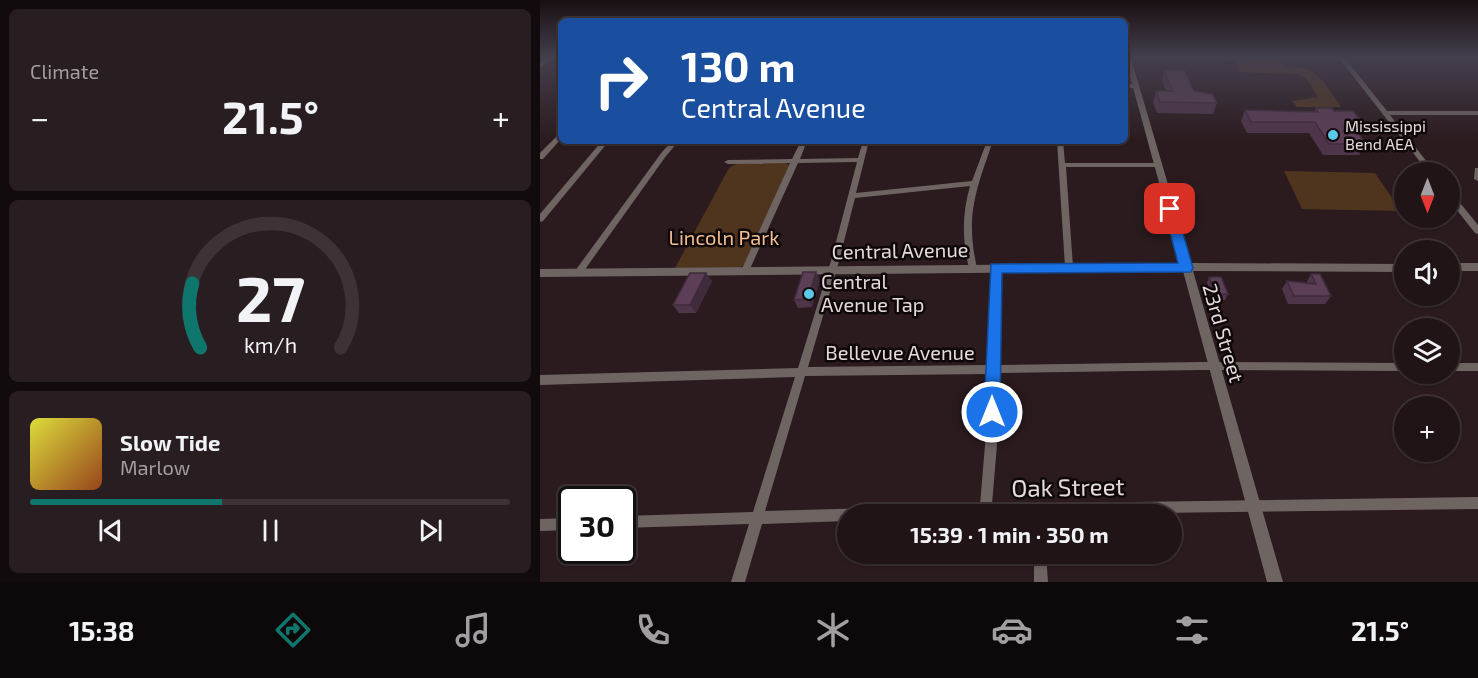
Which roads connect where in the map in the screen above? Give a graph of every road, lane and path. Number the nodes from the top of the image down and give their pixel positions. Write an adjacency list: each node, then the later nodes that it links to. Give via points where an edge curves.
1 (1363, 85): 3 (street)
2 (1130, 86): 18 (street, 23rd Street)
3 (1384, 113): 4 (street); 16 (street)
4 (1478, 113)
5 (558, 138): 12 (street)
6 (603, 144): 24 (street)
7 (673, 144): 36 (street)
8 (803, 144): 14 (street)
9 (865, 144): 13 (street)
10 (989, 144): 21 (street)
11 (1060, 144): 17 (street)
12 (540, 158)
13 (861, 160): 14 (street); 22 (street)
14 (796, 161): 15 (street); 34 (street)
15 (728, 162)
16 (1423, 162)
17 (1062, 165): 18 (street); 26 (street)
18 (1158, 165): 31 (street, 23rd Street)
19 (1478, 170): 20 (street)
20 (1478, 179)
21 (975, 183): 22 (street); 29 (street, via 965,221)
22 (852, 195): 33 (street)
23 (1460, 209): 25 (street)
24 (540, 219)
25 (1478, 231)
26 (1069, 267): 30 (street, Central Avenue); 31 (street, Central Avenue)
27 (1460, 267): 28 (street)
28 (1478, 267)
29 (973, 268): 30 (street, Central Avenue); 33 (street, Central Avenue)
30 (995, 268): 41 (street)
31 (1186, 268): 32 (street, Central Avenue); 40 (street, 23rd Street)
32 (1394, 268)
33 (832, 270): 34 (street, Central Avenue); 42 (street)
34 (745, 271): 36 (street, Central Avenue)
35 (540, 273): 36 (street, Central Avenue)
36 (578, 273)
37 (1394, 367): 40 (street, Bellevue Avenue)
38 (1460, 367): 39 (street)
39 (1478, 367)
40 (1214, 368): 41 (street, Bellevue Avenue); 46 (street, 23rd Street)
41 (992, 370): 42 (street, Bellevue Avenue); 45 (street)
42 (800, 372): 43 (street, Bellevue Avenue); 49 (street)
43 (540, 380)
44 (1478, 503): 46 (street, Oak Street)
45 (986, 504)
46 (1253, 506): 47 (street, Oak Street); 56 (street, 23rd Street)
47 (1182, 508)
48 (837, 514): 49 (street, Oak Street)
49 (758, 516): 50 (street, Oak Street); 54 (street)
50 (636, 521)
51 (558, 524): 52 (street)
52 (540, 525)
53 (1040, 564): 55 (street)
54 (738, 582)
55 (1041, 582)
56 (1275, 582)

